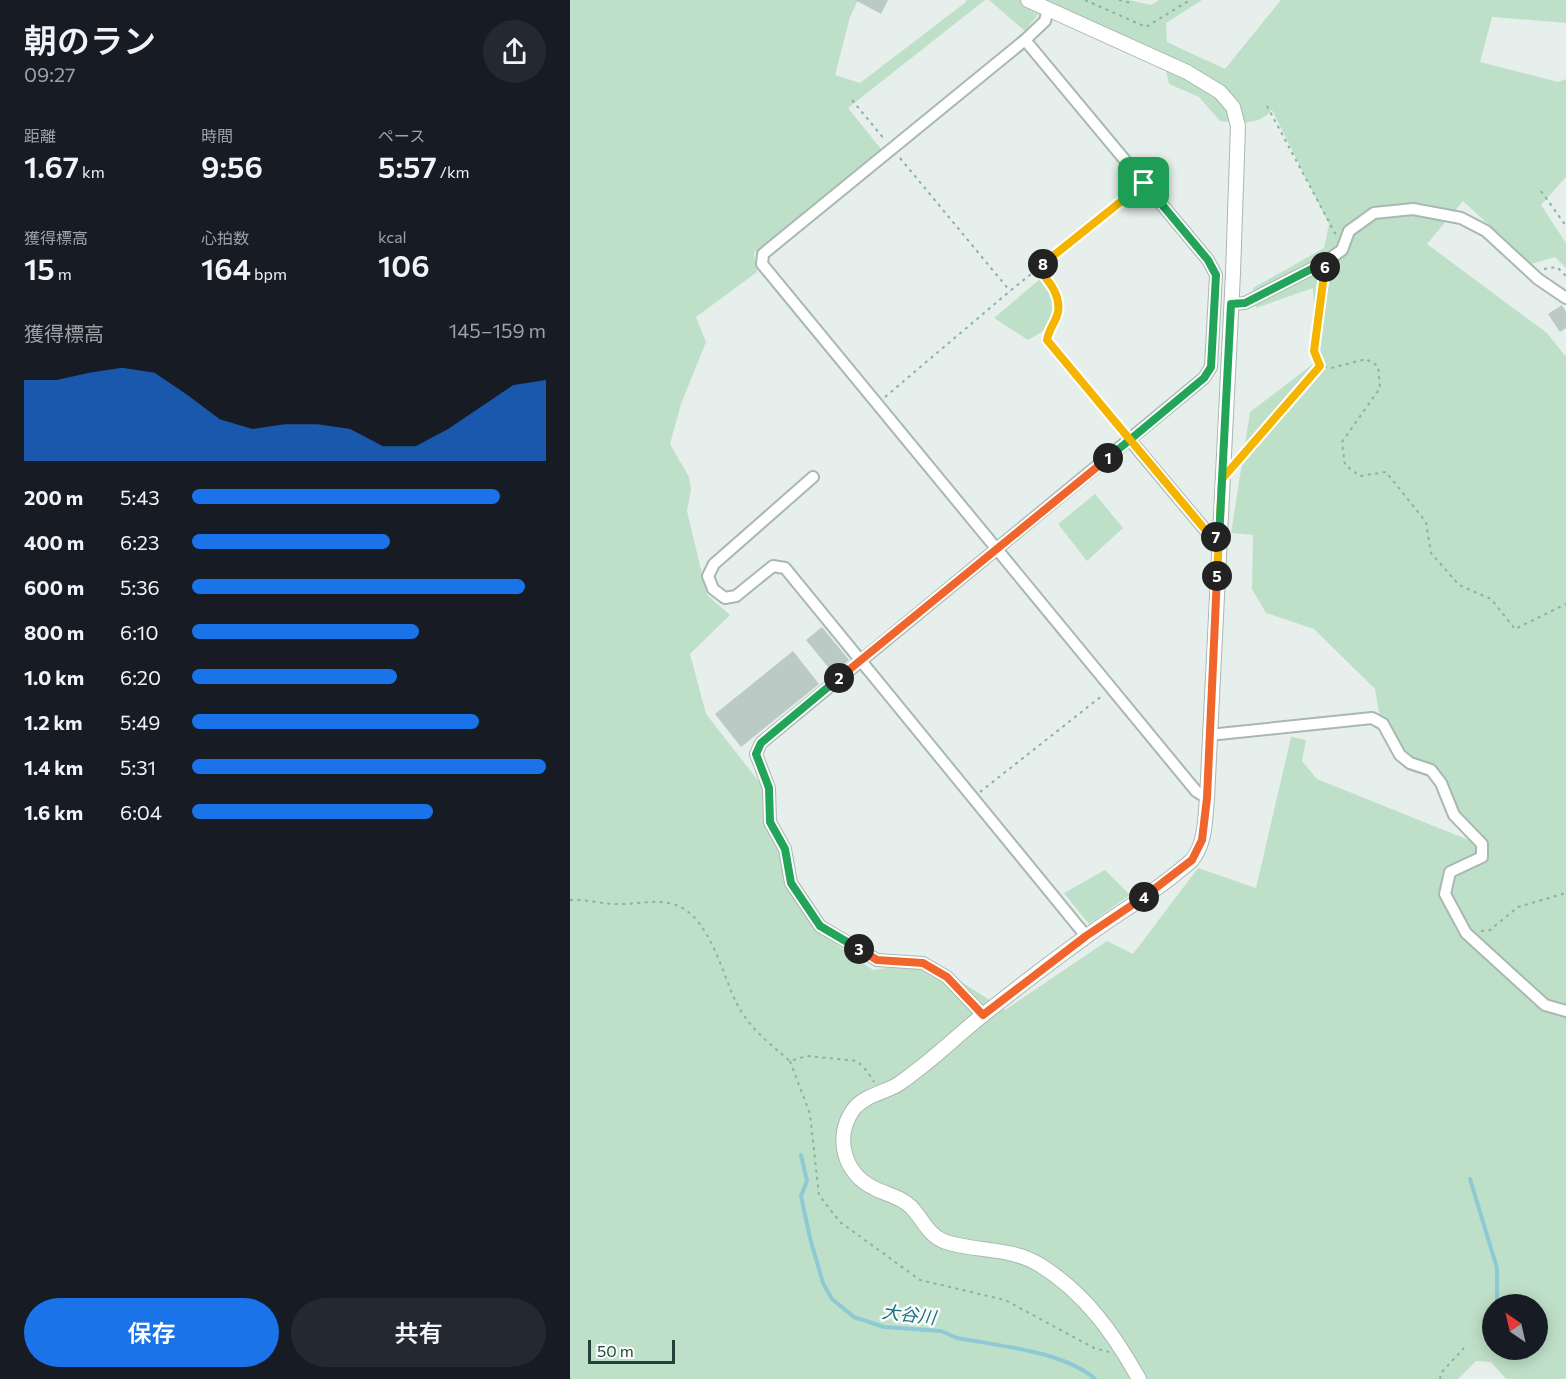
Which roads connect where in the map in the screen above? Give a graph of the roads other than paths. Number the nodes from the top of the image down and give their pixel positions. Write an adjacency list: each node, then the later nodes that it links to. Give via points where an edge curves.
1 (1028, 0): 2 (street)
2 (1048, 9): 3 (street, via 1045,21); 5 (street, via 1187,72 1220,92 1233,107 1238,126)
3 (1025, 40): 6 (street, via 1208,260 1216,275 1211,367 1204,378); 9 (street, via 763,254 762,264)
4 (1566, 298): 5 (street, via 1538,279 1486,231 1461,218 1413,209 1374,213 1349,231 1342,250 1325,262 1245,303)
5 (1231, 304): 8 (street)
6 (1130, 440): 8 (street, via 1207,532); 9 (street)
7 (813, 477): 10 (street, via 714,564 708,576 713,589 725,598 736,596 773,566 785,568)
8 (1219, 539): 11 (street)
9 (995, 549): 10 (street); 12 (street, via 1196,791)
10 (861, 660): 13 (street); 15 (street, via 761,743 756,754 769,788 770,822 785,849 791,883 820,926 877,960 923,963 947,977)
11 (1209, 735): 12 (street); 14 (street, via 1372,718 1383,724 1400,755 1431,770 1454,815 1482,844 1482,857 1450,872 1445,894 1466,933 1545,1005)
12 (1207, 798): 13 (street, via 1202,840 1192,860)
13 (1086, 936): 15 (street)
14 (1566, 1011)
15 (983, 1015): 16 (street, via 917,1071 854,1109 844,1130 842,1146 849,1166 860,1180 911,1207 929,1231 945,1242 1020,1255 1063,1280 1105,1323)
16 (1139, 1379)

